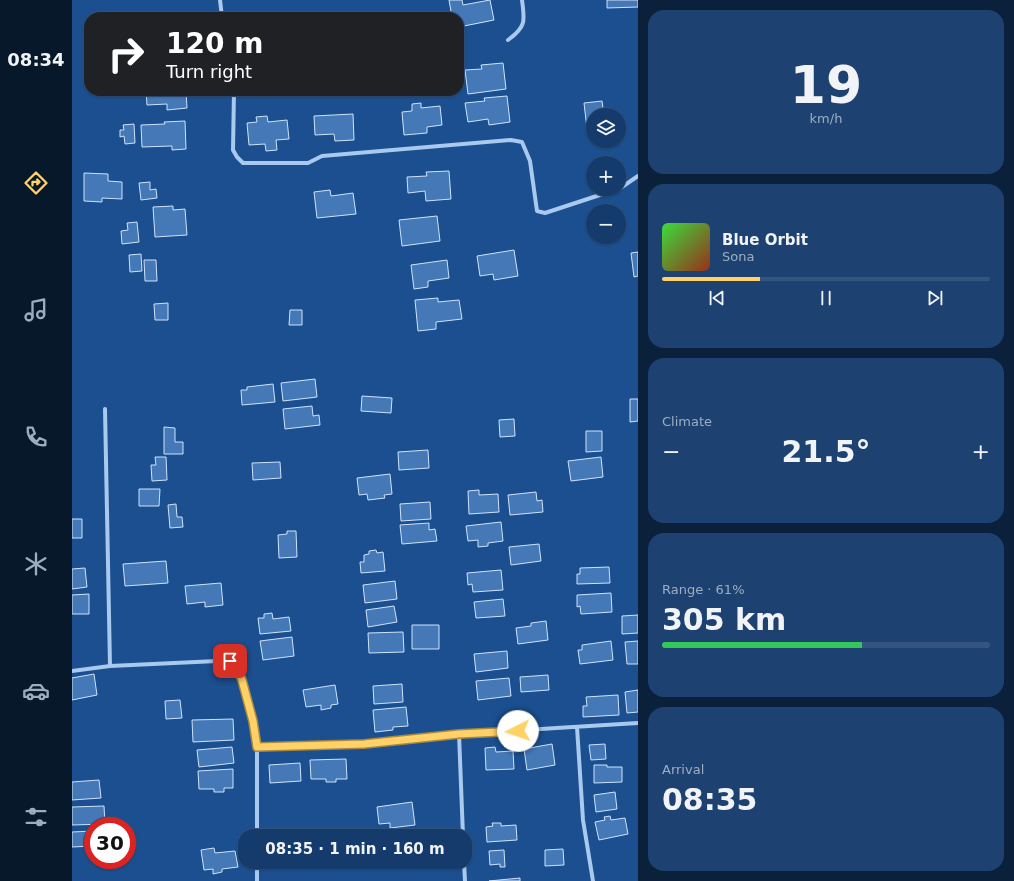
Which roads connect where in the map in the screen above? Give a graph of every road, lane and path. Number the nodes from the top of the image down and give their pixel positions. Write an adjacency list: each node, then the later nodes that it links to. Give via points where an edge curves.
1 (220, 0): 3 (street)
2 (522, 0): 4 (street, via 524,22 519,32)
3 (221, 12)
4 (508, 40)
5 (234, 96): 8 (street, via 233,150 243,163 308,163 322,156 511,140 522,142 530,162 537,211 545,213)
6 (638, 176): 7 (street)
7 (626, 184)
8 (597, 196)
9 (105, 409): 10 (street)
10 (110, 666): 11 (street); 15 (street, via 230,661 237,668 242,680)
11 (72, 670)
12 (638, 723): 13 (street)
13 (577, 727): 14 (street); 22 (street, via 583,820)
14 (459, 734): 15 (street, via 364,744); 17 (street)
15 (257, 747): 16 (street)
16 (257, 829)
17 (463, 829)
18 (257, 869): 20 (street)
19 (464, 869): 21 (street)
20 (258, 881)
21 (465, 881)
22 (593, 881)

